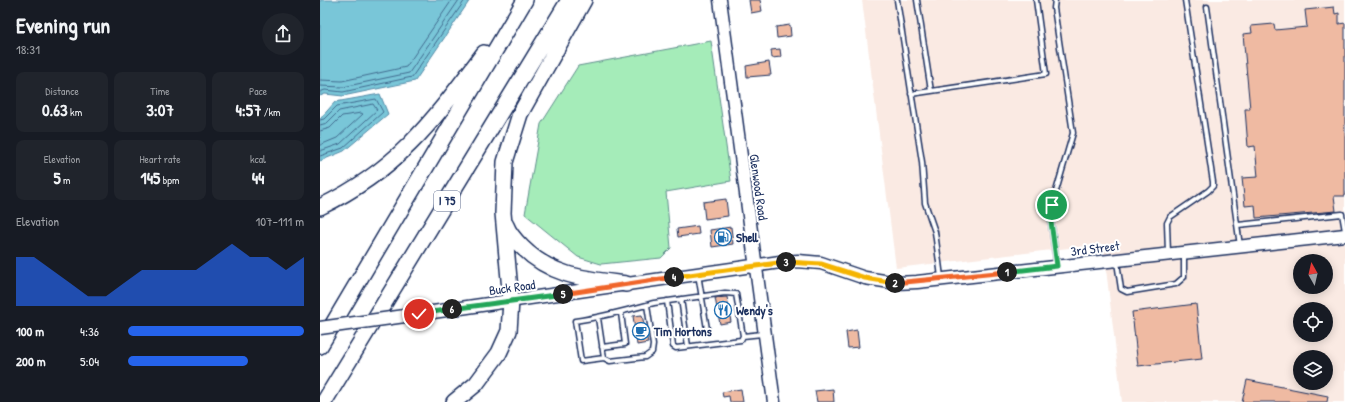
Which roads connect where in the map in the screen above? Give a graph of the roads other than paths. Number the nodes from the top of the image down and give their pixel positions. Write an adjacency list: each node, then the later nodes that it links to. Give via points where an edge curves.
1 (569, 0): 42 (highway, I 75)
2 (584, 0): 14 (highway, via 520,114 505,162)
3 (720, 0): 22 (street, Glenwood Road)
4 (897, 0): 12 (lane)
5 (917, 0): 11 (lane)
6 (1036, 0): 11 (lane, via 1046,74)
7 (1055, 0): 23 (lane, via 1054,8 1073,133 1052,205 1051,222)
8 (1185, 0): 20 (lane, via 1213,186 1170,217 1167,223)
9 (523, 4): 13 (highway, via 438,115 414,142 372,177); 38 (highway, I 75)
10 (1207, 7): 15 (lane)
11 (931, 91): 12 (lane)
12 (911, 94): 25 (lane, via 922,162 925,203 935,232)
13 (320, 206)
14 (503, 213): 26 (highway, via 515,240 532,257 557,272); 29 (highway)
15 (1238, 225): 16 (lane, via 1342,214); 18 (lane)
16 (1345, 231)
17 (1345, 235): 18 (street, 3rd Street)
18 (1240, 246): 19 (street, 3rd Street)
19 (1184, 252): 20 (street, 3rd Street); 21 (lane, via 1184,277 1176,284 1127,292 1121,289)
20 (1168, 254): 21 (street, 3rd Street)
21 (1117, 260): 23 (street, 3rd Street)
22 (756, 266): 24 (street, Buck Road); 25 (street, 3rd Street, via 780,262 809,262 886,282); 36 (street, Glenwood Road)
23 (1057, 266): 25 (street, 3rd Street)
24 (698, 274): 26 (street, Buck Road); 27 (lane)
25 (942, 279)
26 (626, 284): 29 (street, Buck Road)
27 (702, 296): 28 (lane); 35 (lane); 37 (lane, via 736,294)
28 (681, 299): 30 (lane); 39 (lane)
29 (511, 301): 34 (street, Buck Road, bridge); 43 (highway, via 509,331 499,353 476,384)
30 (667, 301): 31 (lane); 39 (lane, via 673,346)
31 (647, 305): 32 (lane); 41 (lane, via 652,352 645,357 610,362)
32 (621, 313): 33 (lane); 40 (lane, via 625,344)
33 (598, 318): 40 (lane); 41 (lane, via 576,321 581,361)
34 (320, 328)
35 (707, 328)
36 (765, 334): 37 (lane); 44 (street, Glenwood Road)
37 (743, 336): 39 (lane, via 741,340)
38 (320, 346)
39 (688, 346)
40 (602, 347): 41 (lane)
41 (604, 358)
42 (324, 402)
43 (454, 402)
44 (774, 402)

